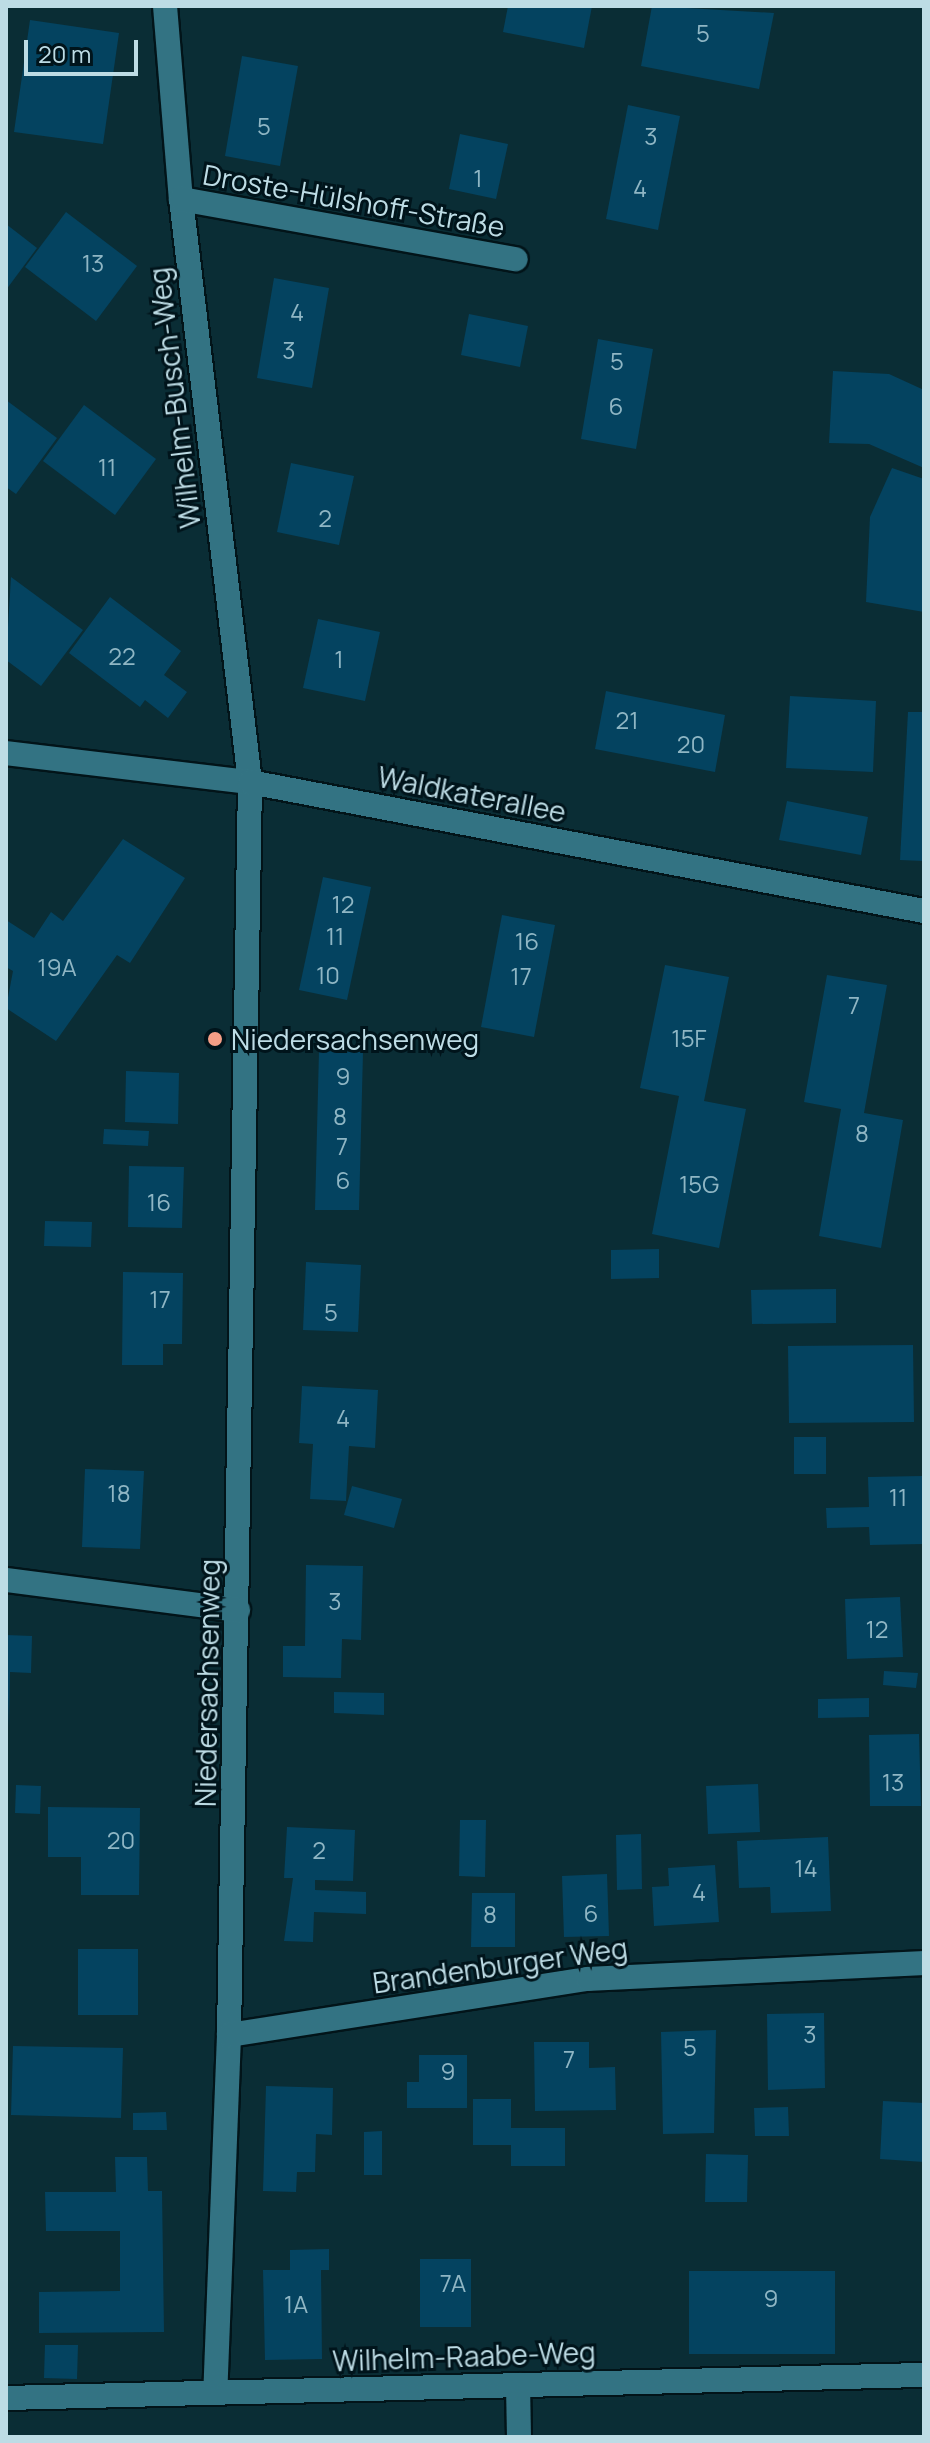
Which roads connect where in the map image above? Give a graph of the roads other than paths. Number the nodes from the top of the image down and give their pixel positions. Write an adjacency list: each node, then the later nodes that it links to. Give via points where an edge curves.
1 (165, 6): 2 (street, Wilhelm-Busch-Weg)
2 (181, 199): 3 (street, Droste-Hülshoff-Straße); 5 (street, Wilhelm-Busch-Weg)
3 (516, 259)
4 (6, 753): 5 (street, Waldkaterallee)
5 (250, 782): 6 (street, Waldkaterallee); 8 (street, Niedersachsenweg)
6 (924, 911)
7 (6, 1580): 8 (street)
8 (238, 1610): 10 (street, Niedersachsenweg)
9 (924, 1963): 10 (street, Brandenburger Weg, via 588,1979)
10 (229, 2035): 13 (street, Niedersachsenweg)
11 (924, 2375): 12 (street, Wilhelm-Raabe-Weg)
12 (518, 2385): 13 (street, Wilhelm-Raabe-Weg); 15 (street)
13 (215, 2393): 14 (street, Wilhelm-Raabe-Weg)
14 (6, 2398)
15 (519, 2437)

